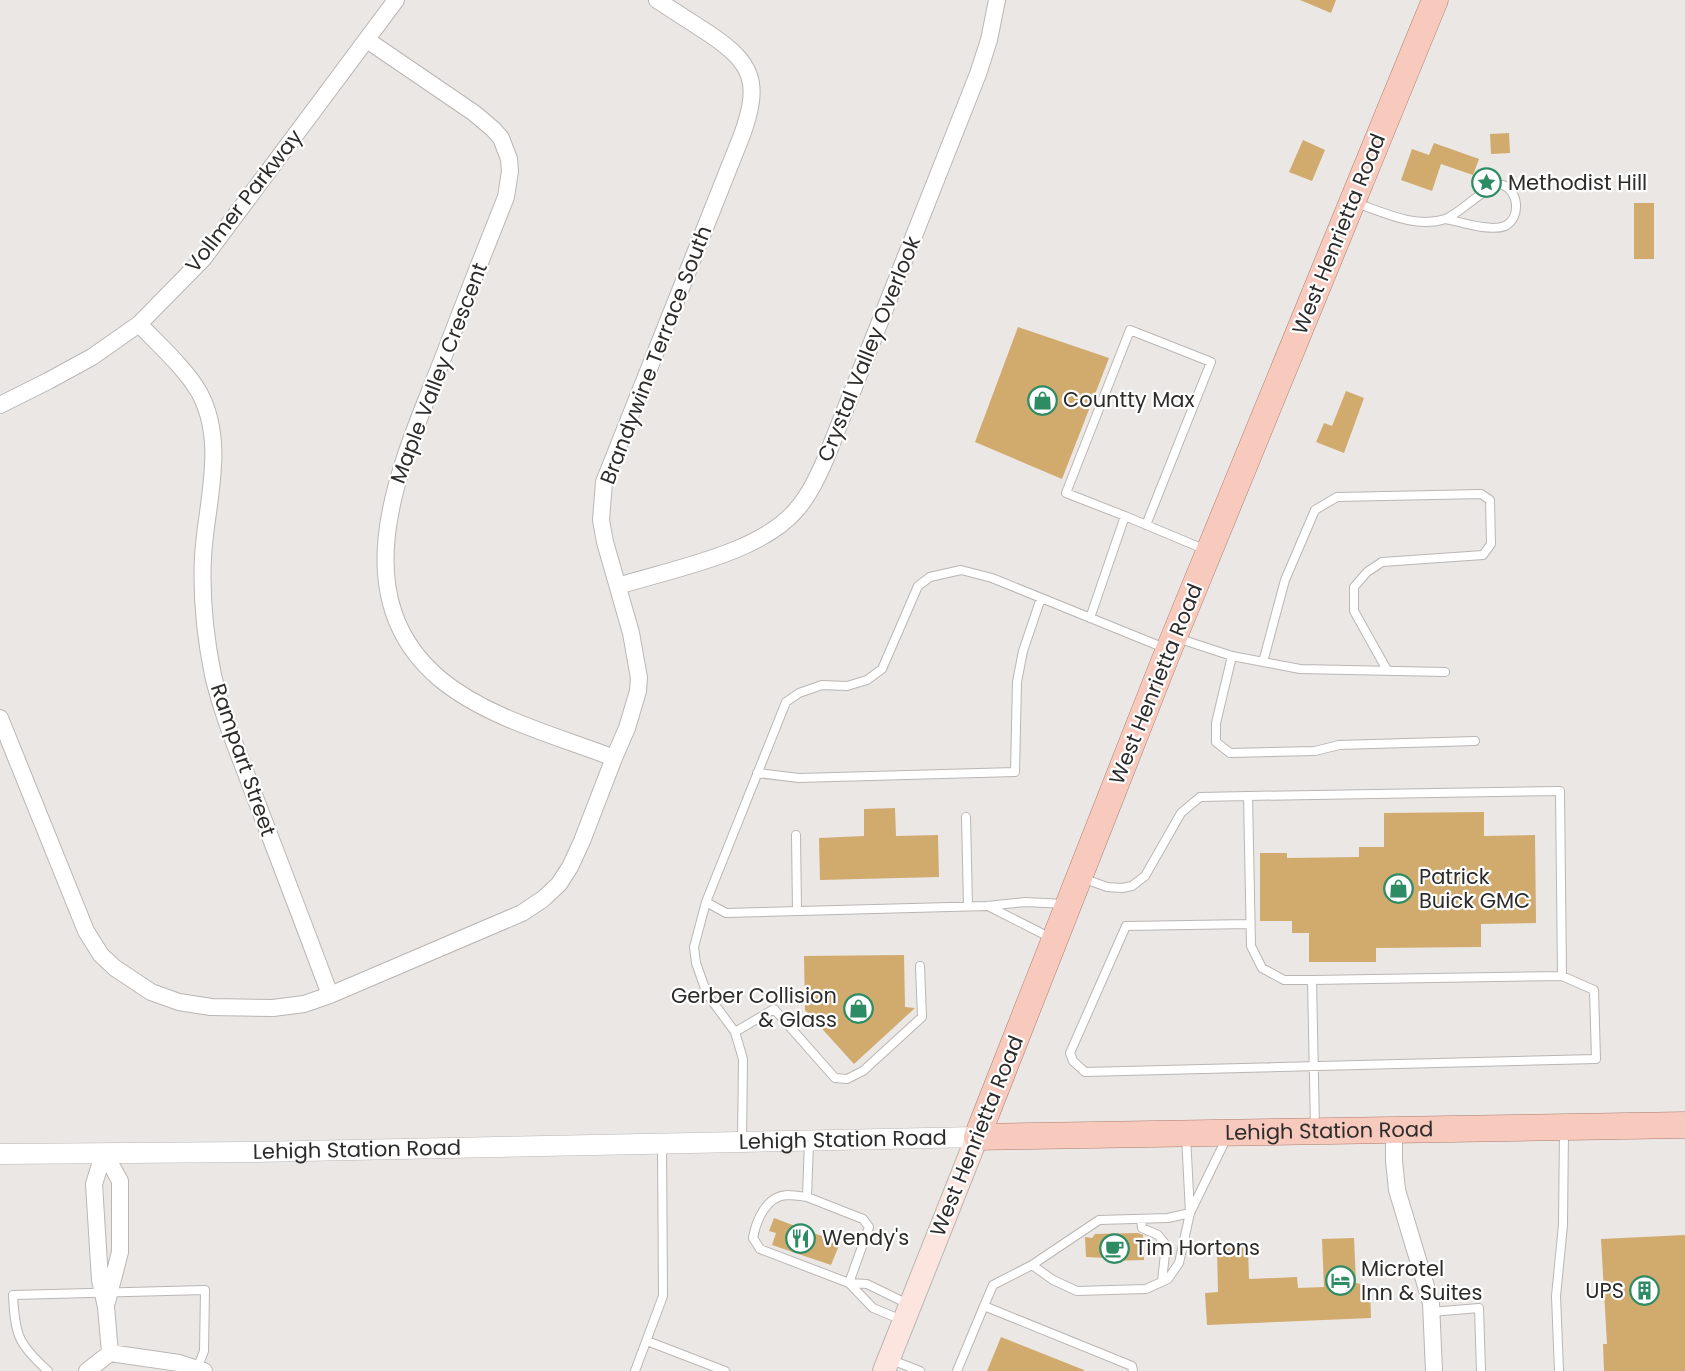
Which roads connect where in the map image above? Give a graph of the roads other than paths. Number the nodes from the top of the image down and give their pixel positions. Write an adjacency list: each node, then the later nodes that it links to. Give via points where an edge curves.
1 (396, 0): 5 (street, Vollmer Parkway)
2 (657, 0): 13 (street, Brandywine Terrace South, via 740,57 752,89 742,135 604,482 601,520)
3 (997, 0): 13 (street, Crystal Valley Overlook, via 978,74 811,489 796,510 759,540 735,551)
4 (1435, 0): 6 (main road, West Henrietta Road)
5 (367, 40): 8 (street, Vollmer Parkway, via 210,251); 23 (street, Maple Valley Crescent, via 493,129 505,148 510,171 506,197 397,478 385,549 393,609 420,658 460,694 509,718)
6 (1352, 202): 7 (lane, via 1414,221); 12 (main road, West Henrietta Road)
7 (1446, 219): 7 (lane, via 1492,186 1505,186 1514,195 1517,211 1505,226 1484,227)
8 (139, 324): 9 (street, Vollmer Parkway, via 92,357); 39 (street, Rampart Street, via 198,391 208,414 214,442 213,475 202,584 214,676 231,732)
9 (0, 405)
10 (1125, 516): 11 (lane); 11 (lane, via 1066,493 1130,330 1211,362); 15 (lane)
11 (1146, 525): 12 (lane)
12 (1209, 552): 16 (main road, West Henrietta Road)
13 (618, 586): 23 (street, Brandywine Terrace South, via 639,678 627,728)
14 (1041, 598): 15 (lane); 24 (lane, via 961,570 930,577 918,586 882,669 867,680 847,686 822,685 786,702); 24 (lane, via 1017,682 1015,772 799,778)
15 (1090, 618): 16 (lane)
16 (1171, 644): 17 (lane); 28 (main road, West Henrietta Road)
17 (1232, 657): 18 (lane); 22 (lane, via 1216,723 1216,742 1230,753)
18 (1263, 662): 19 (lane, via 1300,669); 19 (lane, via 1285,580 1315,510 1337,497 1481,494 1490,500 1491,544 1483,555 1382,562 1354,587 1354,611)
19 (1387, 670): 20 (lane)
20 (1445, 672)
21 (0, 718): 39 (street, Brandywine Terrace South, via 86,931 115,968 151,992 211,1007 273,1008)
22 (1475, 741)
23 (614, 758): 39 (street, Brandywine Terrace South, via 570,867 543,899 522,913)
24 (757, 773): 29 (lane)
25 (1248, 796): 28 (lane, via 1200,797 1181,813 1145,876 1132,886 1107,887); 34 (lane); 37 (lane, via 1560,791)
26 (966, 817): 31 (lane)
27 (796, 835): 33 (lane)
28 (1079, 877): 30 (main road, West Henrietta Road)
29 (706, 902): 33 (lane, via 726,913); 40 (lane, via 694,947 696,963 707,994)
30 (1069, 904): 32 (lane, via 1025,902); 35 (main road, West Henrietta Road)
31 (968, 906): 32 (lane); 33 (lane)
32 (987, 906): 35 (lane)
33 (797, 911)
34 (1250, 924): 38 (lane, via 1251,946 1262,969 1284,980); 41 (lane, via 1126,926 1070,1053 1073,1061 1085,1072)
35 (1055, 939): 48 (main road, West Henrietta Road)
36 (920, 966): 40 (lane, via 922,1017 864,1071 847,1078 835,1078 774,1009)
37 (1562, 976): 38 (lane); 41 (lane, via 1594,990 1596,1059)
38 (1312, 980): 41 (lane)
39 (330, 995)
40 (735, 1032): 50 (lane, via 743,1059)
41 (1314, 1066): 45 (lane)
42 (1685, 1125): 43 (main road, Lehigh Station Road)
43 (1564, 1127): 44 (main road, Lehigh Station Road); 77 (lane, via 1563,1225 1556,1296)
44 (1394, 1130): 45 (main road, Lehigh Station Road); 62 (street, via 1396,1190)
45 (1315, 1131): 46 (main road, Lehigh Station Road)
46 (1229, 1133): 47 (main road, Lehigh Station Road); 55 (lane)
47 (1186, 1134): 48 (main road, Lehigh Station Road); 55 (lane)
48 (977, 1137): 49 (street, Lehigh Station Road); 63 (main road, West Henrietta Road)
49 (809, 1141): 50 (street, Lehigh Station Road); 54 (lane)
50 (742, 1142): 51 (street, Lehigh Station Road)
51 (662, 1144): 52 (street, Lehigh Station Road); 64 (lane, via 663,1296)
52 (104, 1152): 53 (street, Lehigh Station Road); 60 (street, via 94,1184 96,1235); 60 (street, via 120,1181 120,1252)
53 (0, 1155)
54 (807, 1197): 59 (lane, via 863,1219 869,1227); 59 (lane, via 788,1195 770,1202 754,1231 755,1244 760,1250)
55 (1190, 1213): 56 (lane); 58 (lane, via 1179,1263)
56 (1141, 1219): 57 (lane, via 1099,1220); 58 (lane, via 1142,1228 1158,1235 1166,1245)
57 (1032, 1265): 58 (lane, via 1077,1291 1146,1289); 61 (lane, via 993,1285)
58 (1162, 1281)
59 (849, 1283): 63 (lane, via 867,1284); 63 (lane, via 873,1308)
60 (106, 1297): 65 (street); 67 (lane, via 205,1290); 68 (lane, via 13,1295 14,1325 28,1353)
61 (984, 1306): 73 (lane); 74 (lane, via 1132,1366)
62 (1431, 1311): 75 (street); 76 (lane, via 1479,1308)
63 (907, 1313): 66 (main road, West Henrietta Road)
64 (647, 1341): 70 (lane); 71 (lane)
65 (110, 1353): 67 (street); 69 (street)
66 (886, 1365): 72 (lane)
67 (200, 1370)
68 (48, 1371)
69 (87, 1371)
70 (635, 1371)
71 (725, 1371)
72 (920, 1371)
73 (957, 1371)
74 (1133, 1371)
75 (1434, 1371)
76 (1481, 1371)
77 (1559, 1371)

